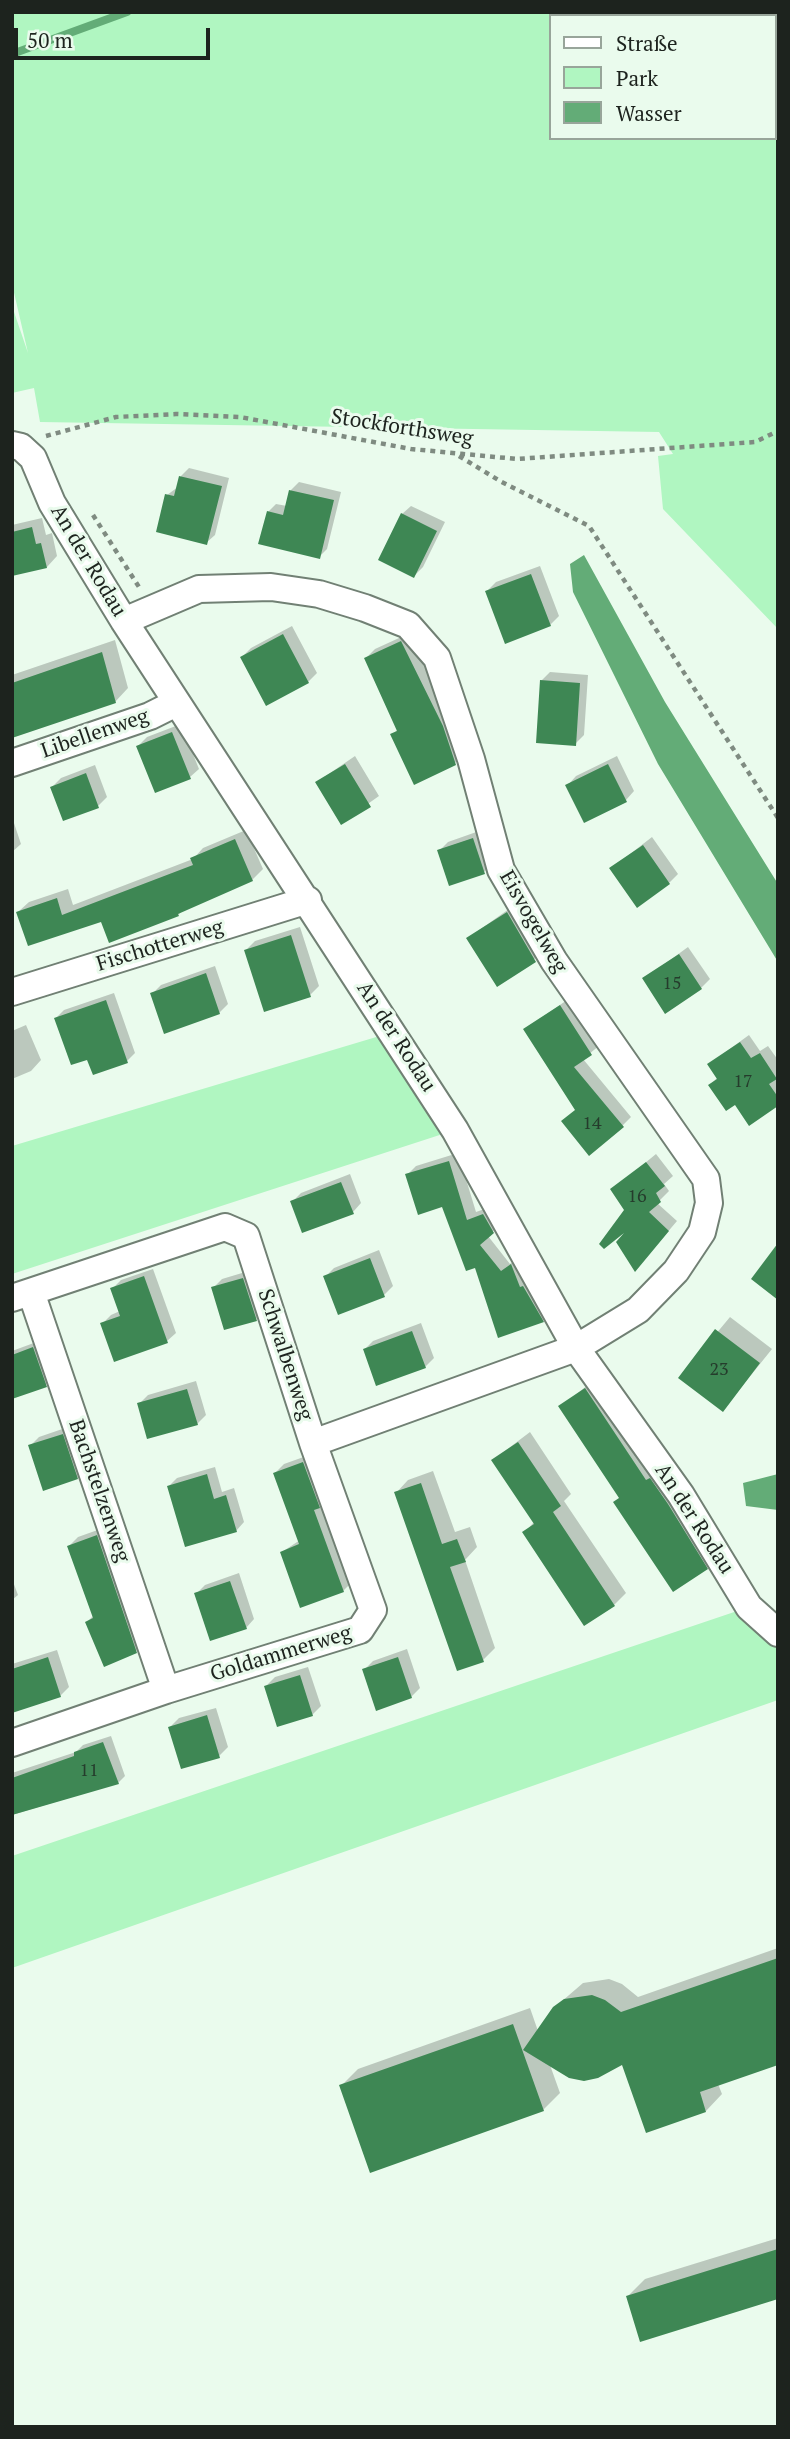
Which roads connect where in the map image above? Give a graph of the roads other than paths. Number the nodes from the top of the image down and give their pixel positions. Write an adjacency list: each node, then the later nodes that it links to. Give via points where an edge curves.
1 (19, 448): 2 (street, An der Rodau, via 36,462 52,503)
2 (124, 621): 3 (street, An der Rodau); 8 (street, Eisvogelweg, via 199,589 271,587 319,594 408,625 437,658 501,870 554,961 706,1179 709,1203 702,1232 676,1271 638,1310)
3 (176, 703): 4 (street, Libellenweg); 5 (street, An der Rodau)
4 (12, 763)
5 (308, 900): 6 (street, Fischotterweg); 8 (street, An der Rodau, via 455,1130)
6 (12, 992)
7 (21, 1295): 9 (street, Schwalbenweg, via 225,1227 246,1236); 11 (street, Bachstelzenweg)
8 (576, 1348): 9 (street, Schwalbenweg); 10 (street, An der Rodau, via 681,1495 749,1607)
9 (313, 1443): 11 (street, Goldammerweg, via 373,1610 360,1630)
10 (778, 1633)
11 (166, 1690): 12 (street, Goldammerweg)
12 (12, 1743)

